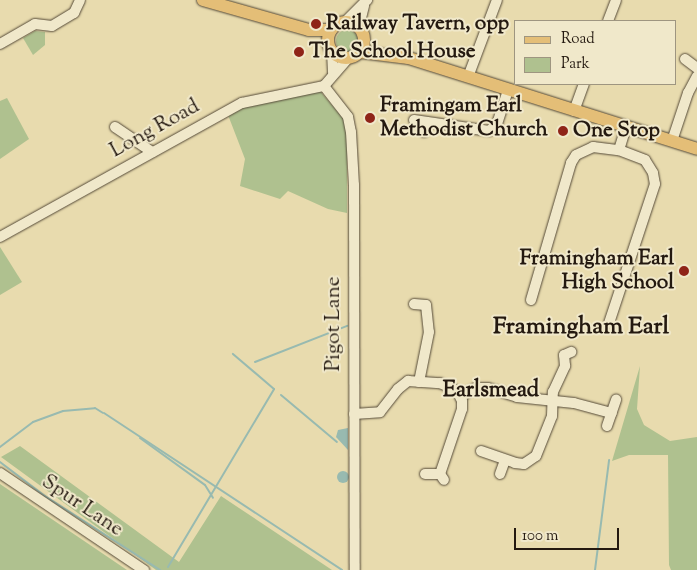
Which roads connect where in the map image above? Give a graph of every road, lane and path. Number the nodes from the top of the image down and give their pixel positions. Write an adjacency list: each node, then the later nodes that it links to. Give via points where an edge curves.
1 (80, 0): 10 (street, via 74,13 52,26 35,24)
2 (203, 0): 9 (main road, via 309,30)
3 (497, 0): 18 (street)
4 (616, 0): 6 (street)
5 (366, 3): 7 (street); 8 (street)
6 (608, 20)
7 (346, 22): 8 (main road); 9 (main road)
8 (361, 31): 11 (main road); 12 (main road)
9 (330, 41): 13 (main road); 16 (street)
10 (0, 44)
11 (360, 52): 12 (main road); 13 (main road)
12 (395, 56): 18 (main road)
13 (348, 58): 16 (street)
14 (685, 59): 15 (street)
15 (697, 68)
16 (333, 74): 20 (street)
17 (697, 76): 26 (street)
18 (468, 77): 21 (main road)
19 (584, 85): 22 (street)
20 (324, 86): 29 (street, Long Road, via 242,104); 40 (street, Pigot Lane, via 348,117 350,132 354,185)
21 (508, 90): 22 (main road); 23 (street, via 497,124 489,131 425,127)
22 (574, 111): 25 (main road)
23 (414, 120)
24 (115, 127): 29 (street)
25 (626, 127): 26 (main road); 28 (street)
26 (672, 141): 27 (main road)
27 (697, 149)
28 (619, 150): 31 (street, via 593,147 576,155 571,163); 33 (street, via 645,160 654,173 655,184)
29 (152, 152): 30 (street, Long Road)
30 (0, 237)
31 (531, 300)
32 (414, 304): 35 (street, via 430,305 428,348)
33 (609, 323)
34 (564, 354): 37 (street, via 565,366 556,382)
35 (419, 382): 36 (street, via 450,386); 40 (street, via 403,383 380,412)
36 (460, 396): 37 (street, via 476,388 488,388 517,397); 45 (street, via 460,415 442,477)
37 (554, 400): 39 (street); 43 (street, via 552,416 536,456 524,464)
38 (616, 400): 39 (street)
39 (612, 413): 41 (street)
40 (354, 414): 48 (street, Pigot Lane)
41 (608, 426)
42 (481, 451): 43 (street)
43 (505, 460): 46 (street)
44 (0, 473): 47 (street, Spur Lane)
45 (425, 474)
46 (500, 474)
47 (144, 570)
48 (355, 570)

